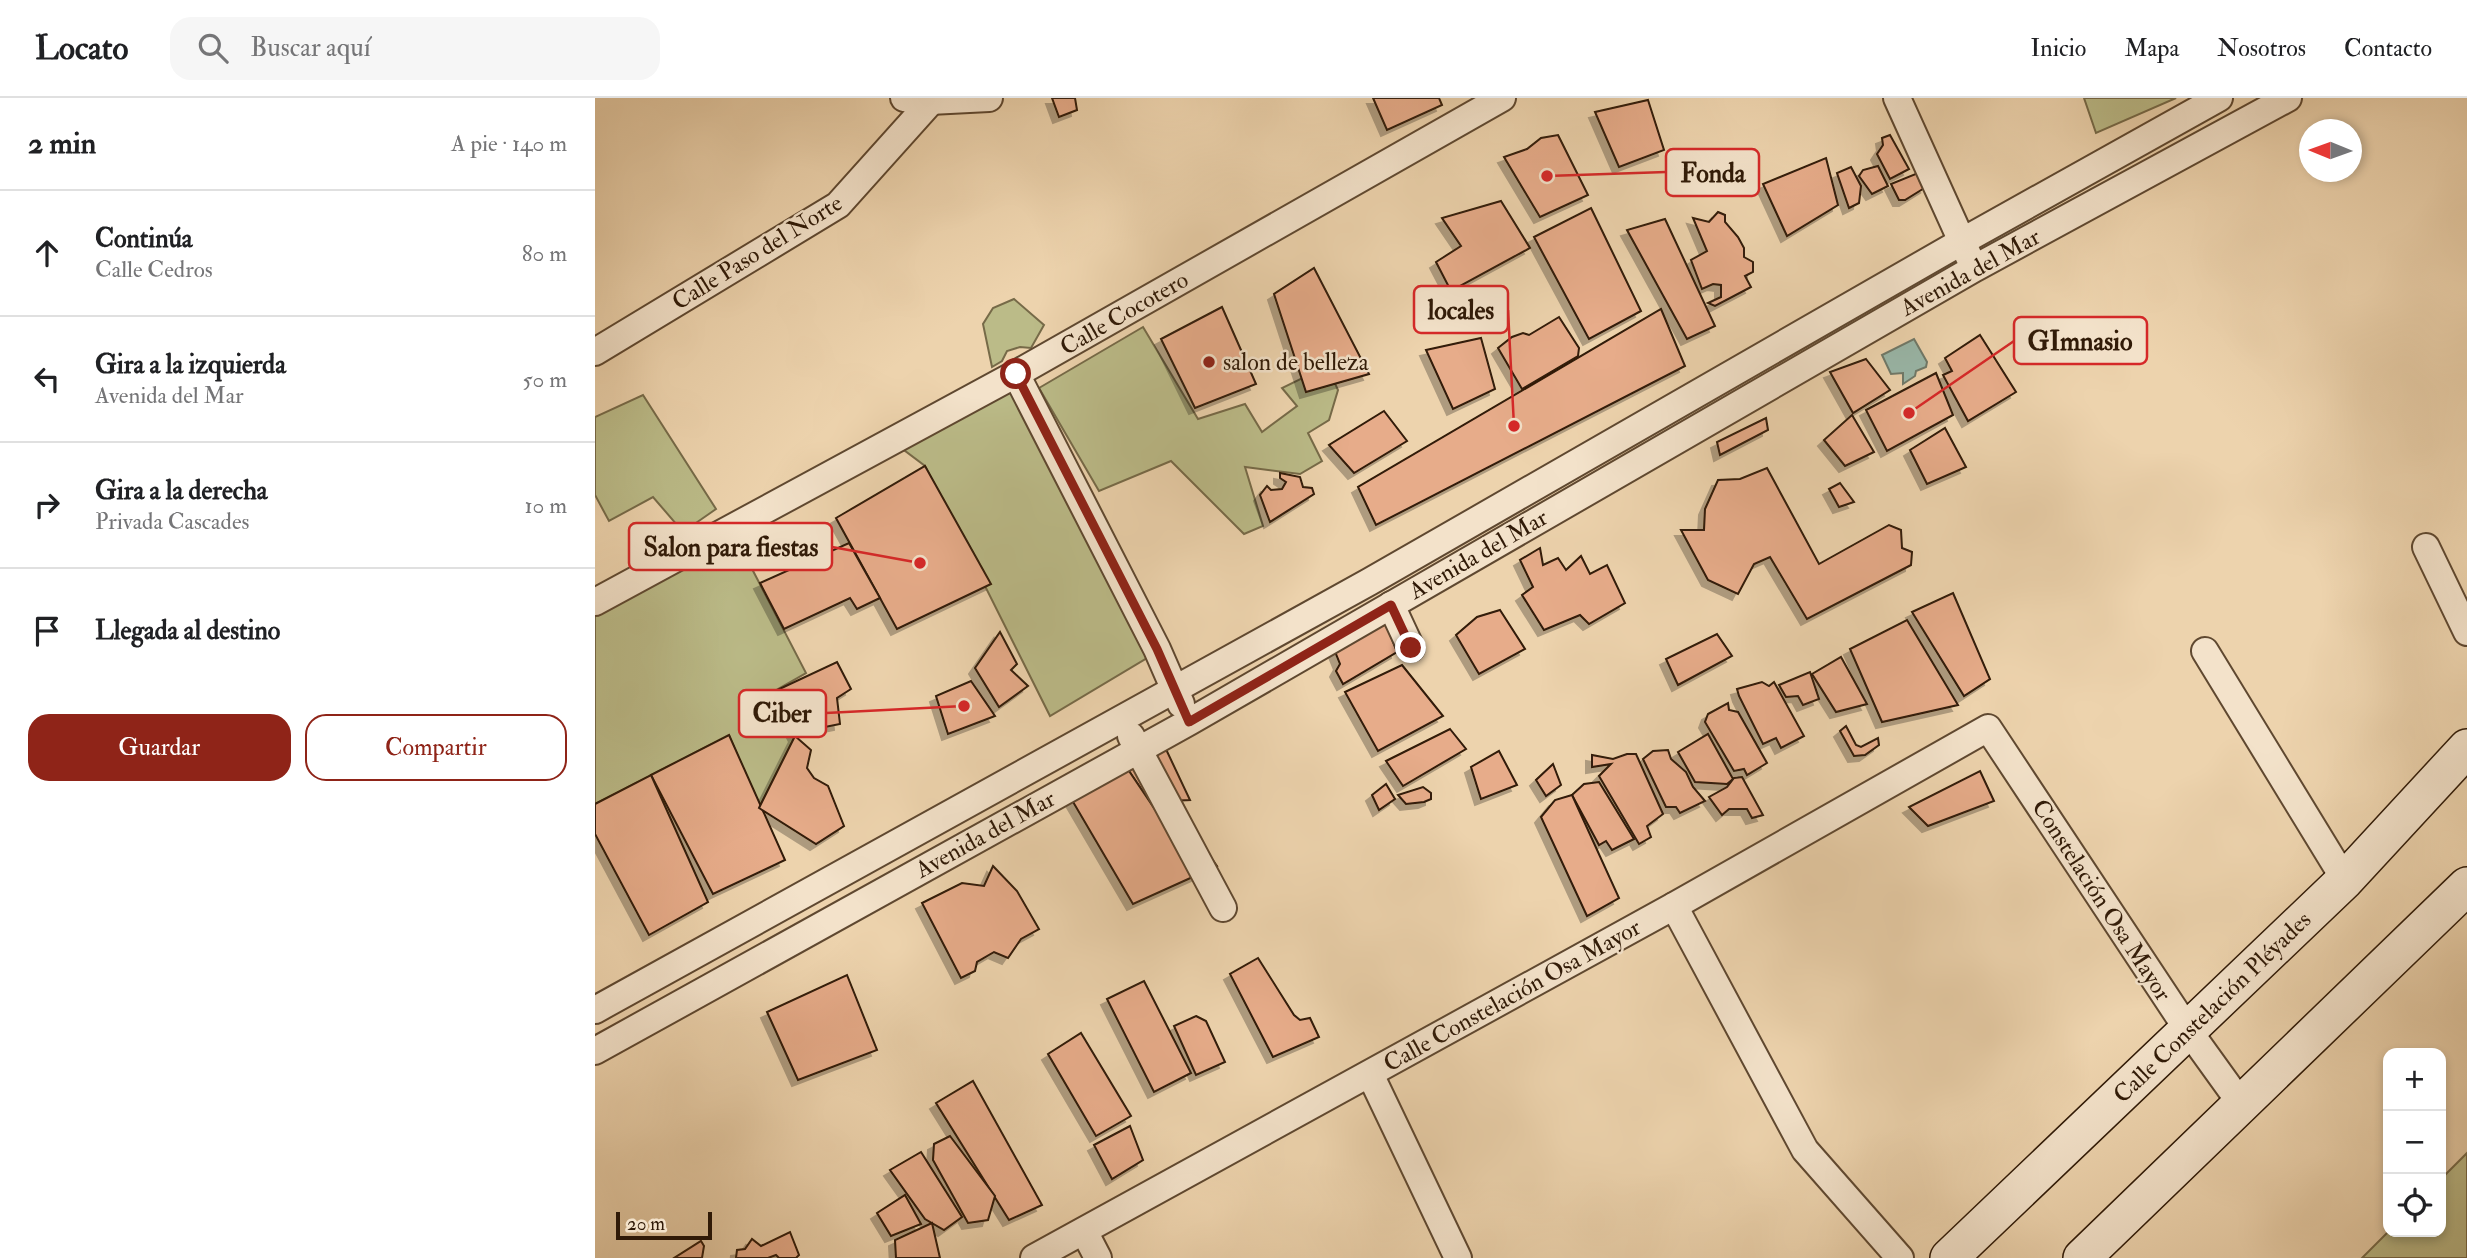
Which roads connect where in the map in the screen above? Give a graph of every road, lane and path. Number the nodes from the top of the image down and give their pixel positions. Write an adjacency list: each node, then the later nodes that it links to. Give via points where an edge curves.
1 (904, 98): 7 (street)
2 (989, 98): 7 (street)
3 (1502, 98): 11 (street, Calle Cocotero)
4 (1897, 98): 8 (street)
5 (2220, 98): 8 (street, Avenida del Mar)
6 (2288, 98): 9 (street, Avenida del Mar)
7 (932, 100): 10 (street, Calle Paso del Norte, via 838,205)
8 (1961, 242): 9 (street); 18 (street, Avenida del Mar)
9 (1975, 268): 14 (street, Avenida del Mar)
10 (595, 352)
11 (1016, 374): 13 (street, Calle Cocotero); 18 (street)
12 (2426, 547): 15 (street)
13 (595, 602)
14 (1391, 605): 16 (street); 20 (street, Avenida del Mar)
15 (2467, 632)
16 (1411, 648)
17 (2205, 651): 24 (street)
18 (1174, 690): 19 (street, Avenida del Mar); 20 (street)
19 (1122, 719): 23 (street); 28 (street, Avenida del Mar)
20 (1189, 722): 23 (street, Avenida del Mar)
21 (1988, 728): 26 (street, Calle Constelación Osa Mayor); 29 (street, Constelación Osa Mayor)
22 (2467, 748): 24 (main road, Calle Constelación Pléyades)
23 (1138, 749): 27 (street); 30 (street, Avenida del Mar)
24 (2345, 880): 29 (main road, Calle Constelación Pléyades)
25 (2467, 886): 32 (main road)
26 (1674, 906): 31 (street, Calle Constelación Osa Mayor); 37 (street, via 1805,1150)
27 (1223, 908)
28 (595, 1010)
29 (2187, 1030): 32 (street, Constelación Osa Mayor); 38 (main road, Calle Constelación Pléyades)
30 (595, 1051)
31 (1370, 1074): 33 (street, Calle Constelación Osa Mayor); 36 (street)
32 (2242, 1105): 39 (main road)
33 (1084, 1231): 34 (street, Calle Constelación Osa Mayor); 35 (street)
34 (1034, 1258)
35 (1098, 1258)
36 (1458, 1258)
37 (1900, 1258)
38 (1949, 1258)
39 (2082, 1258)

